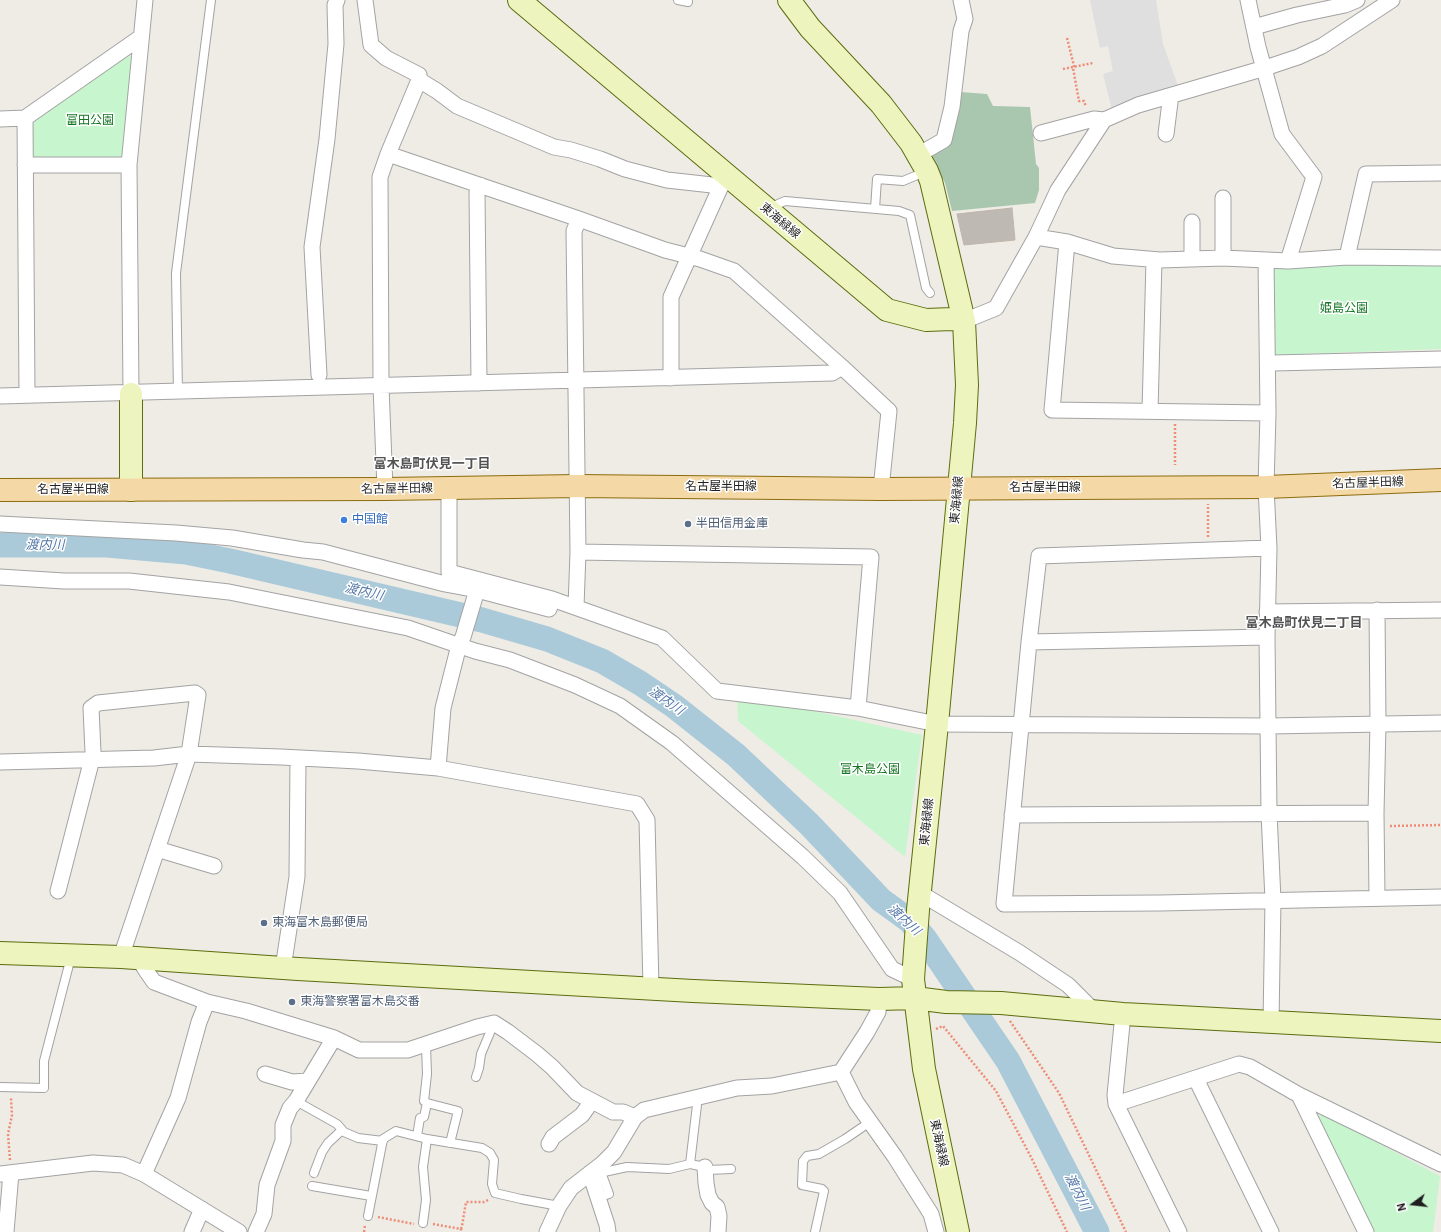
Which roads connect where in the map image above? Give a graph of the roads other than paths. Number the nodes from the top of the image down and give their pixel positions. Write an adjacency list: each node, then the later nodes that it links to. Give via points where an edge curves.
1 (145, 0): 14 (street)
2 (211, 0): 55 (lane, via 176,273)
3 (337, 0): 50 (street, via 336,44 327,139 312,247)
4 (365, 0): 16 (street, via 370,45 386,58 419,75)
5 (678, 0): 10 (lane)
6 (961, 0): 24 (street, via 965,19 961,31 952,107 944,140)
7 (1248, 0): 13 (street)
8 (1357, 0): 13 (street)
9 (795, 1): 24 (street, via 810,28 881,104 911,143)
10 (688, 2)
11 (1383, 2): 15 (street, via 1322,46)
12 (527, 4): 28 (street, 東海緑線)
13 (1254, 27): 15 (street)
14 (141, 37): 18 (street); 26 (street)
15 (1264, 68): 17 (street); 44 (street, via 1282,134 1314,177)
16 (419, 80): 23 (street); 28 (street, via 457,106 554,147 667,180)
17 (1169, 96): 20 (street, via 1138,105); 22 (street)
18 (25, 118): 19 (street); 25 (street)
19 (0, 119)
20 (1104, 120): 21 (street, via 1089,120); 35 (street, via 1058,190)
21 (1041, 133)
22 (1166, 134)
23 (388, 154): 29 (street); 54 (street, via 380,177)
24 (922, 163): 32 (lane, via 903,181 877,179); 46 (street, via 931,181)
25 (25, 165): 26 (street); 57 (street)
26 (129, 165): 56 (street)
27 (1441, 173): 38 (street, via 1366,174)
28 (726, 182): 31 (street, 東海緑線); 37 (street)
29 (480, 185): 33 (street); 53 (street, via 477,192)
30 (1223, 198): 39 (street)
31 (767, 209): 32 (lane, via 785,201); 46 (street, 東海緑線, via 887,310 926,320)
32 (875, 209): 45 (lane, via 899,211 910,215 926,288)
33 (579, 219): 37 (street); 52 (street, via 574,231)
34 (1192, 222): 41 (street)
35 (1036, 237): 36 (street); 46 (street, via 996,308)
36 (1067, 242): 42 (street, via 1113,256); 59 (street, via 1052,410)
37 (689, 256): 49 (street, via 734,272); 51 (street, via 670,297)
38 (1347, 257): 40 (street); 44 (street)
39 (1223, 258): 41 (street); 43 (street)
40 (1441, 258)
41 (1192, 259): 42 (street)
42 (1154, 260): 59 (street)
43 (1266, 260): 44 (street); 60 (street)
44 (1288, 261)
45 (930, 293)
46 (964, 321): 65 (street, 東海緑線, via 965,423)
47 (1441, 359): 48 (street)
48 (1273, 363)
49 (842, 367): 51 (street, via 832,373); 67 (street, via 889,411)
50 (319, 375)
51 (671, 378): 52 (street)
52 (576, 380): 53 (street); 62 (street)
53 (479, 383): 54 (street)
54 (381, 386): 55 (street); 66 (street)
55 (178, 392): 56 (street)
56 (131, 394): 57 (street); 69 (street)
57 (27, 395): 58 (street)
58 (0, 396)
59 (1150, 412): 60 (street)
60 (1268, 413): 63 (street)
61 (1441, 480): 63 (main road, 名古屋半田線)
62 (578, 486): 64 (main road, 名古屋半田線); 67 (main road, 名古屋半田線); 72 (street)
63 (1266, 487): 65 (main road, 名古屋半田線); 71 (street)
64 (449, 488): 66 (main road, 名古屋半田線); 75 (street, via 449,572)
65 (958, 488): 67 (main road, 名古屋半田線); 85 (street, 東海緑線)
66 (385, 489): 69 (main road, 名古屋半田線)
67 (881, 489)
68 (0, 490): 69 (main road, 名古屋半田線)
69 (131, 490)
70 (0, 524): 74 (street, via 232,538 323,552)
71 (1269, 548): 79 (street); 82 (street, via 1039,556)
72 (578, 552): 76 (street); 83 (street, via 871,557)
73 (0, 577): 81 (street, via 64,581 129,581 229,592)
74 (477, 590): 75 (street, via 548,609); 81 (street)
75 (552, 599): 76 (street)
76 (576, 607): 83 (street, via 662,638 717,690)
77 (1377, 610): 78 (street); 79 (street); 86 (street)
78 (1441, 610)
79 (1268, 612): 80 (street)
80 (1267, 637): 82 (street); 88 (street)
81 (461, 641): 93 (street, via 443,708); 109 (street, via 575,685 620,706 672,743 803,857 840,893 892,969)
82 (1029, 642): 87 (street)
83 (858, 708): 85 (street)
84 (1441, 722): 86 (street)
85 (937, 724): 87 (street); 103 (street, 東海緑線)
86 (1378, 724): 88 (street); 96 (street)
87 (1022, 725): 88 (street); 95 (street)
88 (1268, 726): 94 (street)
89 (189, 754): 90 (street); 91 (street, via 154,758); 91 (street, via 198,695 195,693 98,703 91,708); 97 (street)
90 (298, 758): 93 (street); 107 (street, via 297,877)
91 (92, 759): 92 (street); 99 (street)
92 (0, 762)
93 (438, 768): 108 (street, via 637,804 647,820)
94 (1269, 814): 95 (street); 96 (street); 102 (street)
95 (1012, 815): 102 (street, via 1004,904)
96 (1376, 819): 101 (street)
97 (157, 849): 98 (street); 106 (street)
98 (214, 866)
99 (58, 891)
100 (1441, 897): 101 (street)
101 (1377, 898): 102 (street)
102 (1273, 900): 114 (street)
103 (919, 902): 109 (street, 東海緑線); 112 (street, via 1020,953 1068,985)
104 (0, 953): 105 (street)
105 (71, 956): 106 (street); 124 (lane, via 44,1061 44,1088)
106 (130, 958): 107 (street); 111 (street, via 154,982)
107 (283, 968): 108 (street)
108 (652, 988): 110 (street)
109 (914, 988): 110 (street); 112 (street, via 946,1002 1001,1003); 162 (street, 東海緑線, via 924,1069)
110 (879, 1000): 119 (street, via 878,1012 871,1026)
111 (206, 1002): 117 (street, via 246,1011); 145 (street, via 178,1098)
112 (1094, 1011): 113 (street)
113 (1123, 1014): 114 (street); 130 (street)
114 (1271, 1023): 116 (street)
115 (494, 1024): 118 (street, via 476,1026); 121 (lane, via 481,1054); 127 (street, via 537,1054 577,1093)
116 (1441, 1031)
117 (334, 1038): 118 (street, via 359,1050 408,1050); 123 (street)
118 (426, 1045): 129 (lane, via 427,1074 424,1101)
119 (841, 1072): 126 (street, via 772,1086 737,1088); 132 (street, via 856,1102)
120 (265, 1074): 123 (street, via 292,1082)
121 (476, 1077)
122 (1196, 1079): 125 (street, via 1239,1064 1250,1067); 130 (street); 164 (street)
123 (308, 1081): 128 (street)
124 (0, 1087)
125 (1299, 1095): 139 (street); 165 (street)
126 (695, 1098): 131 (street, via 644,1110); 140 (lane)
127 (592, 1101): 131 (street, via 613,1112 623,1112); 138 (street, via 582,1115 553,1137)
128 (296, 1102): 133 (lane, via 337,1124); 156 (street, via 290,1108 284,1125 283,1141 267,1185 264,1214)
129 (427, 1103): 134 (lane, via 424,1117 420,1118); 137 (lane, via 458,1110)
130 (1116, 1104): 163 (street)
131 (635, 1117): 144 (street, via 614,1152)
132 (870, 1122): 160 (lane, via 819,1154 807,1156 802,1161 802,1185 822,1188 824,1191); 161 (street, via 931,1214)
133 (342, 1130): 136 (lane, via 358,1138); 143 (lane, via 322,1152)
134 (417, 1136): 135 (lane); 136 (lane, via 396,1131)
135 (427, 1139): 137 (lane); 152 (lane, via 423,1167 426,1200)
136 (382, 1141): 147 (lane)
137 (450, 1143): 149 (lane, via 482,1148 490,1153 494,1160 492,1184 495,1192)
138 (549, 1144)
139 (1441, 1164)
140 (697, 1166): 141 (lane, via 708,1170); 148 (lane, via 669,1169 627,1167 604,1172 602,1175 609,1194); 159 (street, via 706,1183 708,1195 717,1207)
141 (731, 1169)
142 (8, 1173): 145 (street, via 92,1163 123,1165); 153 (street)
143 (314, 1173)
144 (590, 1173): 148 (street); 149 (street, via 571,1188)
145 (144, 1174): 150 (street)
146 (312, 1186): 147 (lane)
147 (371, 1196): 151 (lane)
148 (597, 1198): 158 (street)
149 (559, 1206): 157 (street)
150 (202, 1209): 154 (street); 155 (street)
151 (368, 1216)
152 (423, 1223)
153 (6, 1232)
154 (192, 1232)
155 (239, 1232)
156 (256, 1232)
157 (547, 1232)
158 (608, 1232)
159 (718, 1232)
160 (815, 1232)
161 (936, 1232)
162 (958, 1232)
163 (1179, 1232)
164 (1271, 1232)
165 (1366, 1232)

